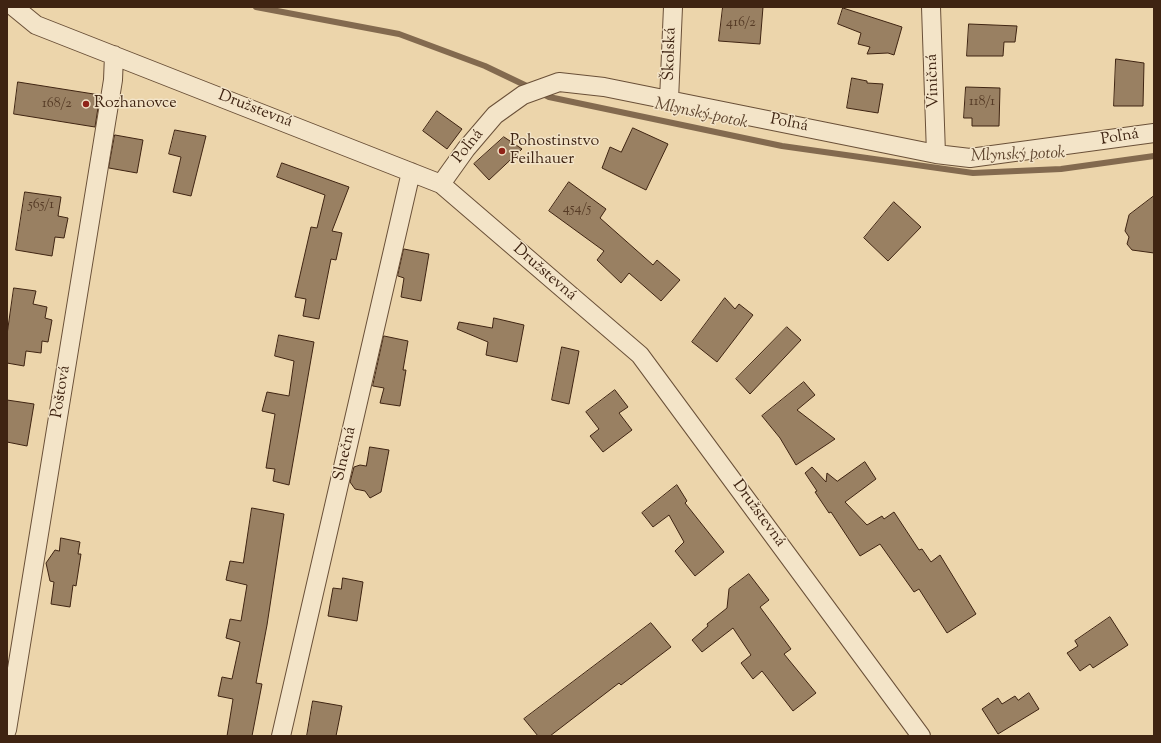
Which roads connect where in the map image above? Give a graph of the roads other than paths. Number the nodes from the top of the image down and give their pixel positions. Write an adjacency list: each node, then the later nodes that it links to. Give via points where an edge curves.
1 (14, 7): 4 (street, Družstevná, via 36,25)
2 (673, 7): 5 (street, Školská)
3 (931, 7): 7 (street, Viničná)
4 (114, 55): 8 (street, Družstevná); 10 (street, Poštová, via 112,87)
5 (669, 100): 7 (street, Poľná); 9 (street, Poľná, via 604,87 560,82 552,84 523,95 495,115)
6 (1154, 133): 7 (street, Poľná, via 970,163)
7 (936, 154)
8 (411, 172): 9 (street, Družstevná); 11 (street, Slnečná)
9 (440, 184): 12 (street, Družstevná, via 640,355)
10 (7, 730)
11 (281, 736)
12 (921, 736)

